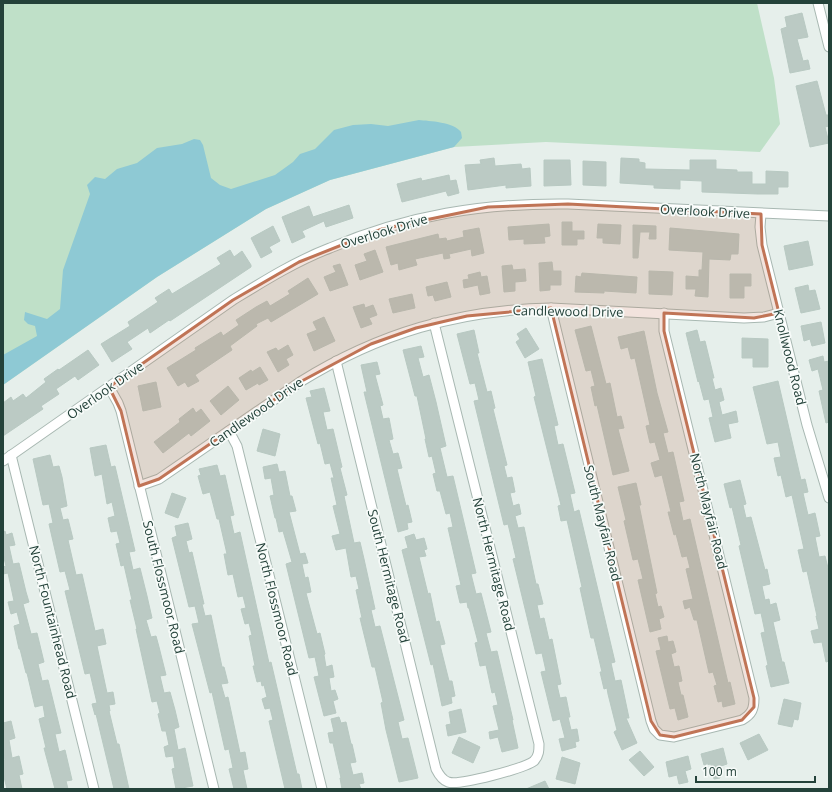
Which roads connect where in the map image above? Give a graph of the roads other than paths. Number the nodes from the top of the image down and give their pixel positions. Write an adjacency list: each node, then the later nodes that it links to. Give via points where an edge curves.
1 (818, 3): 2 (street)
2 (829, 46)
3 (762, 214): 4 (street, Overlook Drive); 6 (street, Knollwood Road, via 762,245); 10 (street, Overlook Drive, via 528,204 456,211 395,225 328,248 265,280)
4 (829, 216)
5 (551, 308): 7 (street, Candlewood Drive); 8 (street, Candlewood Drive, via 495,312); 16 (street, South Mayfair Road, via 654,729 660,735 674,737 742,720 750,715)
6 (779, 313): 7 (street, Candlewood Drive, via 754,318); 15 (street, Knollwood Road)
7 (664, 314): 16 (street, North Mayfair Road, via 664,331 752,689)
8 (434, 323): 9 (street, Candlewood Drive, via 371,344); 17 (street, North Hermitage Road, via 539,744 539,752 534,760 518,768 466,782)
9 (336, 361): 11 (street, Candlewood Drive, via 300,382); 17 (street, South Hermitage Road, via 436,769 441,778)
10 (109, 387): 12 (street, Overlook Drive); 14 (street, South Flossmoor Road, via 121,411)
11 (229, 431): 14 (street, Candlewood Drive, via 159,479); 20 (street, North Flossmoor Road, via 237,446)
12 (11, 455): 13 (street, Overlook Drive); 18 (street, North Fountainhead Road)
13 (3, 461)
14 (139, 486): 19 (street, South Flossmoor Road)
15 (829, 498)
16 (754, 708)
17 (452, 782)
18 (94, 789)
19 (214, 789)
20 (322, 789)

